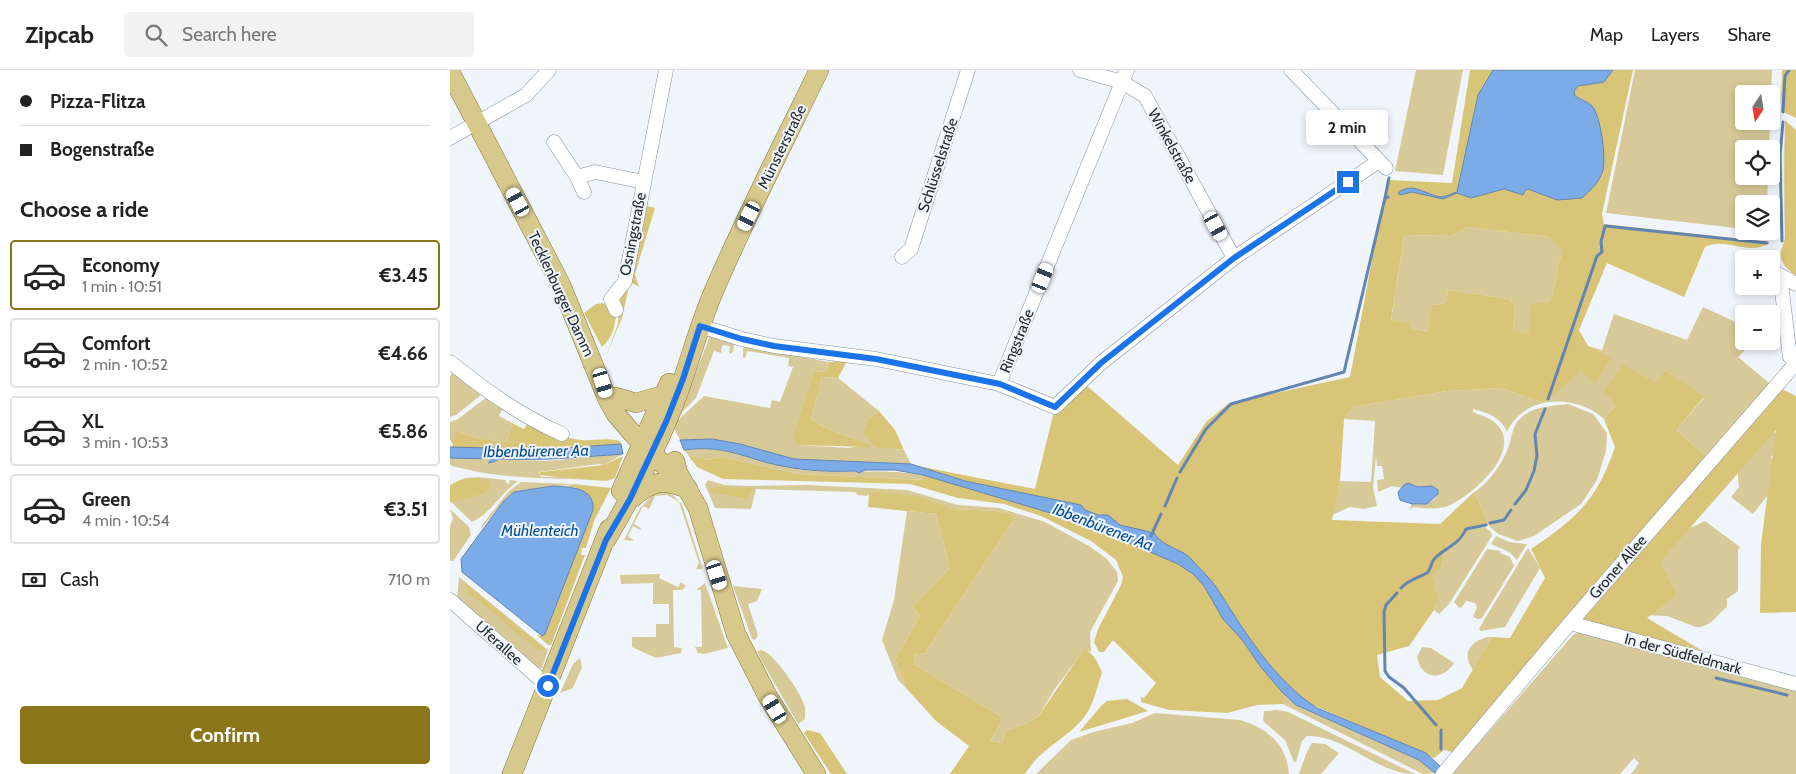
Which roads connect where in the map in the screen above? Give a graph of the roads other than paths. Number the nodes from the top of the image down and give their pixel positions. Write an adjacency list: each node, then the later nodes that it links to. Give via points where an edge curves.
1 (549, 70): 9 (street, via 526,94)
2 (666, 70): 13 (street, Osningstraße)
3 (819, 70): 19 (main road, Münsterstraße, via 736,241)
4 (968, 70): 15 (street, Schlüsselstraße, via 911,250)
5 (1080, 70): 8 (street, Winkelstraße)
6 (1291, 70): 16 (street, via 1383,164)
7 (450, 72): 9 (main road, Tecklenburger Damm)
8 (1124, 76): 16 (street, Winkelstraße, via 1144,96); 23 (street, Ringstraße)
9 (476, 123): 10 (street); 22 (main road, Tecklenburger Damm, via 561,286)
10 (450, 138)
11 (554, 142): 12 (street)
12 (576, 177): 13 (street, Osningstraße, via 595,172); 14 (street)
13 (644, 182): 18 (street, Osningstraße, via 625,281 611,299)
14 (584, 192)
15 (902, 257)
16 (1234, 258): 23 (street, via 1101,363 1055,407)
17 (1796, 284): 21 (street, Groner Allee, via 1780,275 1790,357)
18 (616, 310)
19 (698, 330): 23 (street, Ringstraße, via 774,346 876,359); 24 (main road, Münsterstraße); 27 (main road, Münsterstraße, via 683,379)
20 (450, 362): 26 (street, via 488,392 541,425)
21 (1796, 362): 32 (street, Groner Allee)
22 (603, 383): 25 (main road, Tecklenburger Damm); 27 (main road, Tecklenburger Damm, via 616,414)
23 (1000, 384)
24 (664, 395): 25 (main road, via 636,403); 27 (main road, Münsterstraße)
25 (616, 397): 27 (main road, Tecklenburger Damm)
26 (562, 434)
27 (650, 442): 28 (main road, via 675,461 678,473); 29 (main road, Münsterstraße); 30 (main road, Münsterstraße, via 620,494)
28 (690, 490): 29 (main road, via 660,482); 37 (main road, via 736,634 766,695)
29 (630, 499): 30 (main road, Münsterstraße)
30 (606, 540): 34 (main road, Münsterstraße)
31 (450, 600): 34 (street, Uferallee)
32 (1570, 622): 33 (street, In der Südfeldmark); 35 (street, Groner Allee)
33 (1796, 684)
34 (548, 686): 36 (main road, Münsterstraße)
35 (1446, 770)
36 (512, 774)
37 (816, 774)

